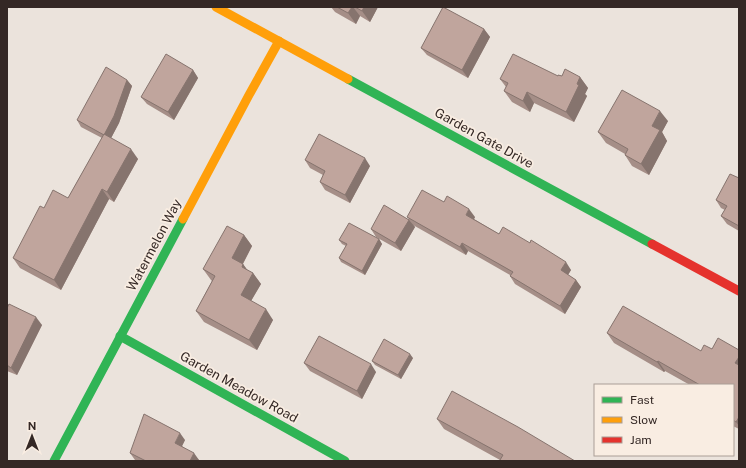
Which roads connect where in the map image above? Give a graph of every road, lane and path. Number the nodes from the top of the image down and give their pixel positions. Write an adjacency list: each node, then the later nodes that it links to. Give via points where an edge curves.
1 (216, 7): 2 (street, Garden Gate Drive)
2 (279, 41): 3 (street, Garden Gate Drive); 4 (street, Watermelon Way)
3 (739, 291)
4 (120, 336): 5 (street, Watermelon Way); 6 (street, Garden Meadow Road)
5 (54, 461)
6 (345, 461)

